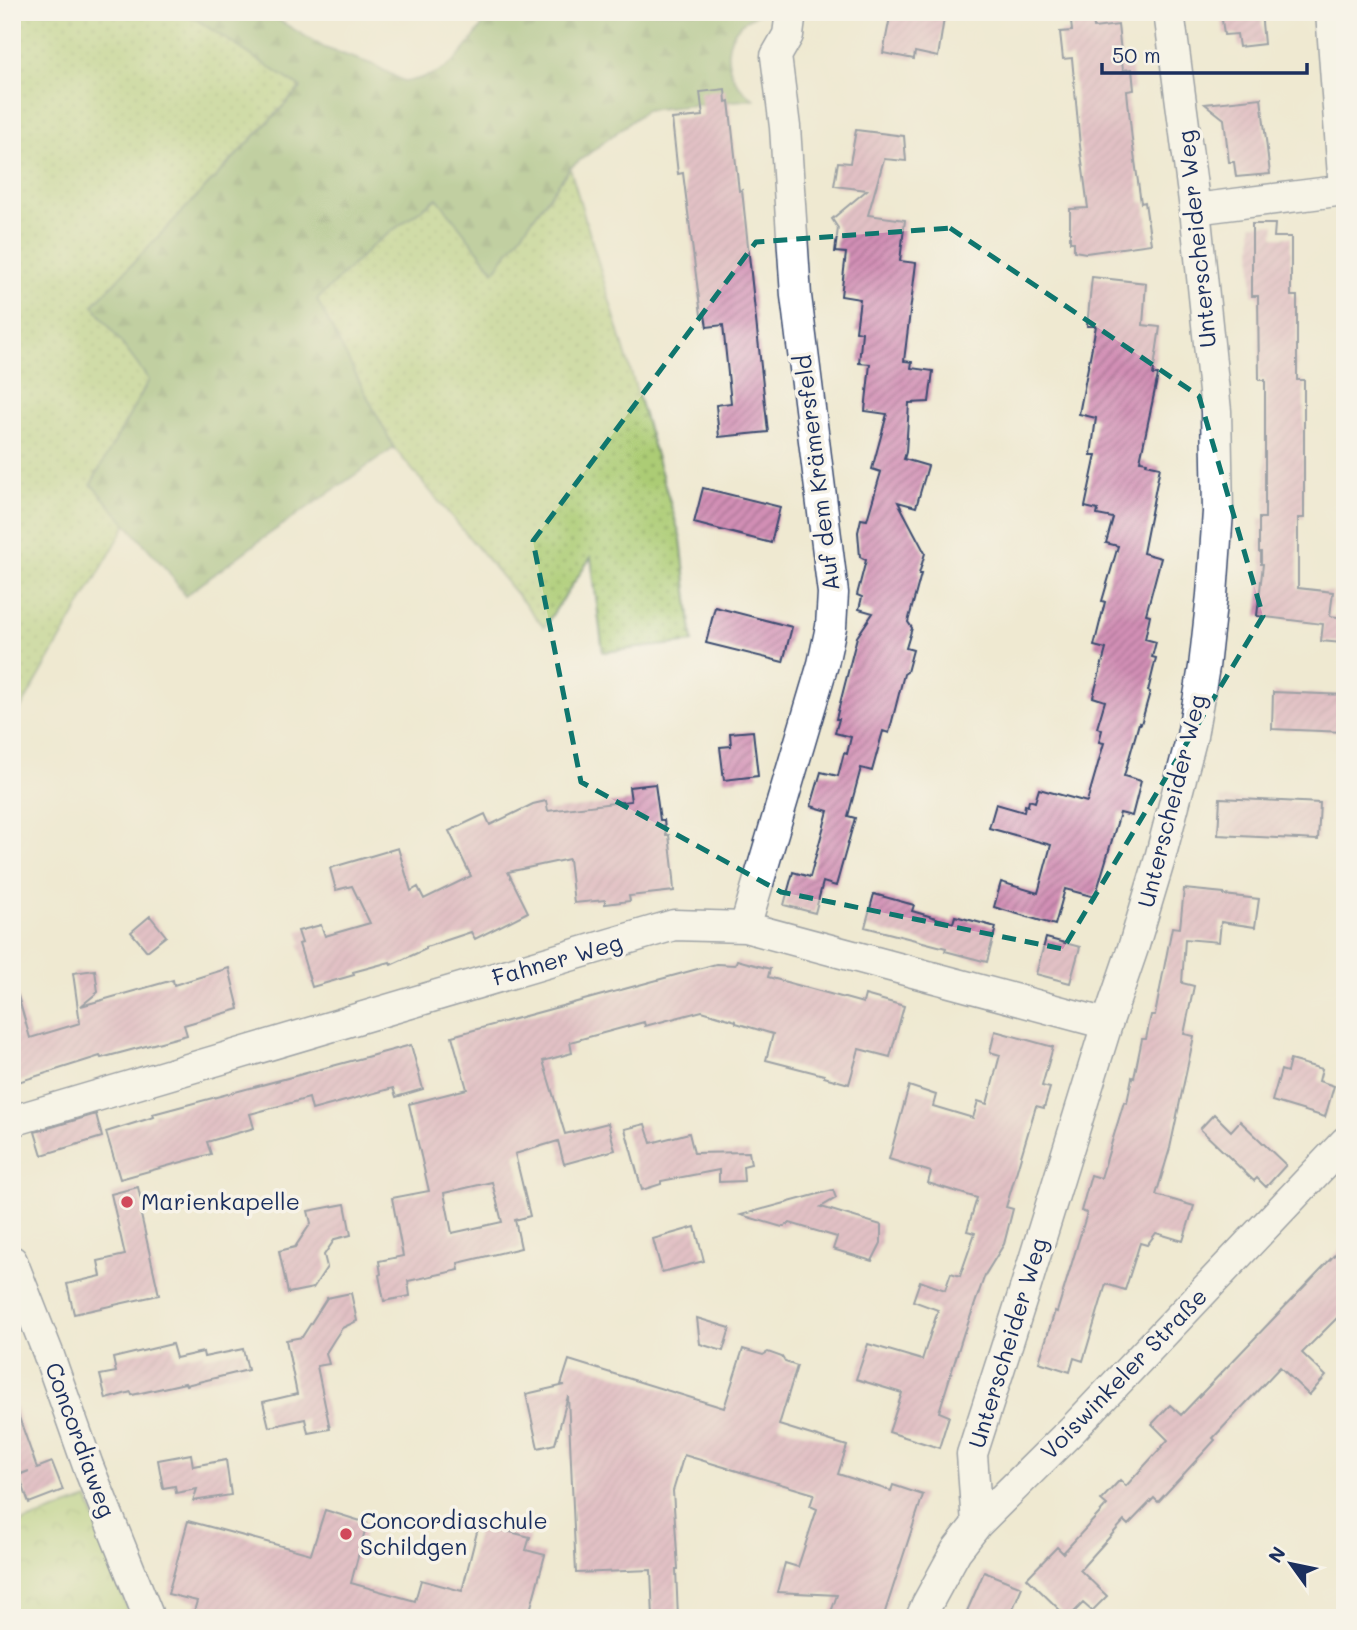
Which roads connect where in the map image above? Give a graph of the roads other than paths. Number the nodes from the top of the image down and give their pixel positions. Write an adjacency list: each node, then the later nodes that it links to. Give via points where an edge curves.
1 (791, 12): 6 (street, Auf dem Krämersfeld, via 789,35 776,56 796,296 833,593 823,664)
2 (1169, 12): 5 (street, Unterscheider Weg)
3 (1331, 12): 4 (street)
4 (1345, 190): 5 (street)
5 (1195, 209): 7 (street, Unterscheider Weg, via 1216,411 1212,595 1192,736 1160,862)
6 (745, 927): 7 (street, Fahner Weg); 8 (street, Fahner Weg, via 674,925)
7 (1107, 1024): 11 (street, Unterscheider Weg, via 972,1454)
8 (12, 1121)
9 (1345, 1142): 11 (street, Voiswinkeler Straße)
10 (12, 1262): 12 (street, Concordiaweg)
11 (977, 1524): 13 (street, Voiswinkeler Straße, via 956,1551)
12 (149, 1618)
13 (921, 1618)

